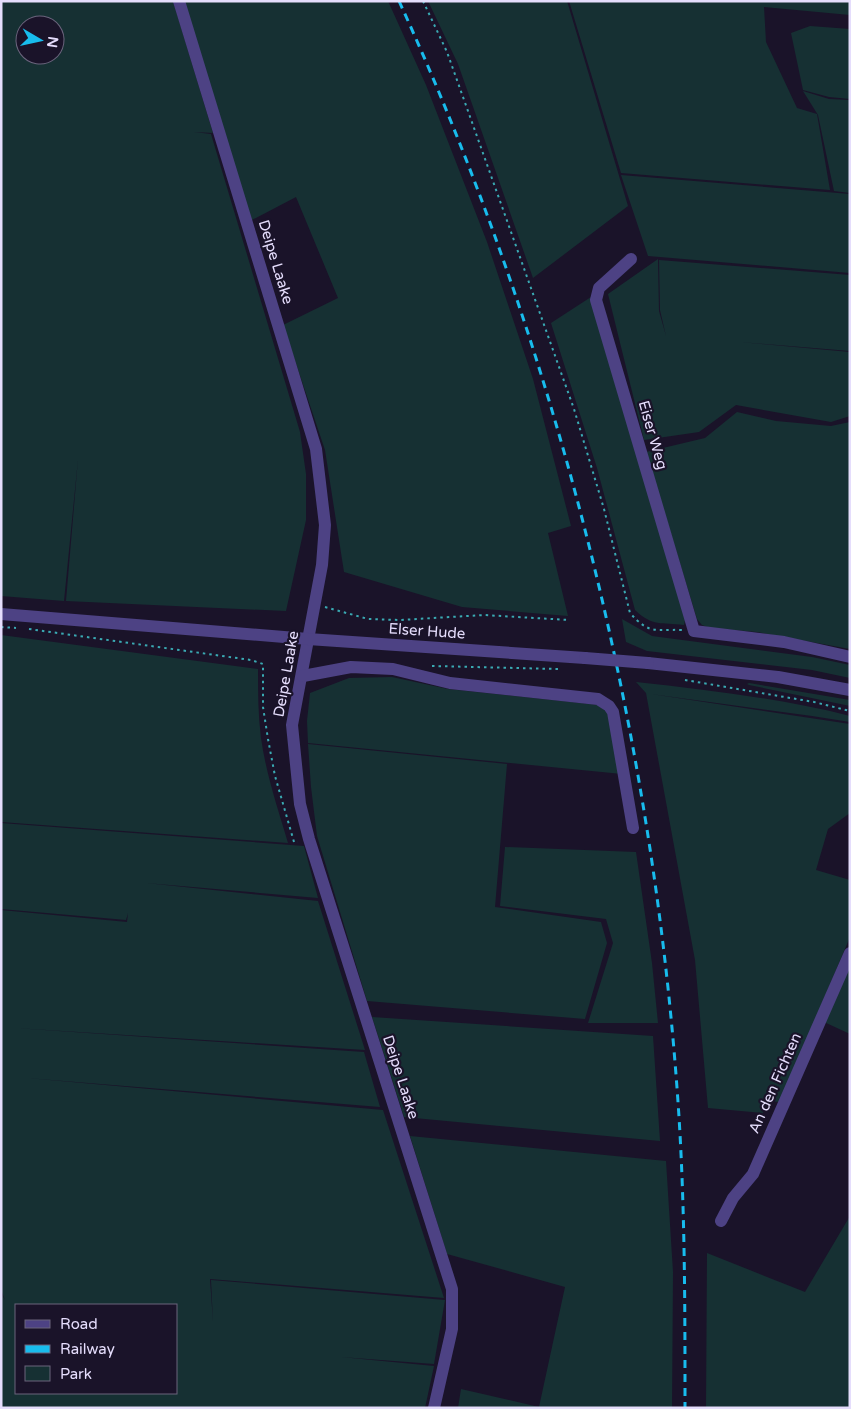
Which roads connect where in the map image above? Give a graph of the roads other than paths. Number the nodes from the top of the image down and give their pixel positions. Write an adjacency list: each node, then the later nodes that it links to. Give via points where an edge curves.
1 (179, 1): 4 (street, Deipe Laake, via 316,449 325,526 322,565)
2 (631, 260): 5 (street, Eiser Weg, via 599,288 596,300 694,631 784,642)
3 (1, 614): 4 (street, Elser Hude)
4 (308, 639): 6 (street, Deipe Laake); 7 (street, Elser Hude, bridge, via 586,658 778,677)
5 (850, 656)
6 (303, 676): 8 (street, via 351,667 393,669 450,683 598,698 613,712); 11 (street, Deipe Laake, via 292,725 300,804 452,1289 452,1329)
7 (850, 690)
8 (633, 828)
9 (850, 953): 10 (street, An den Fichten, via 753,1174 733,1198)
10 (721, 1221)
11 (434, 1408)

